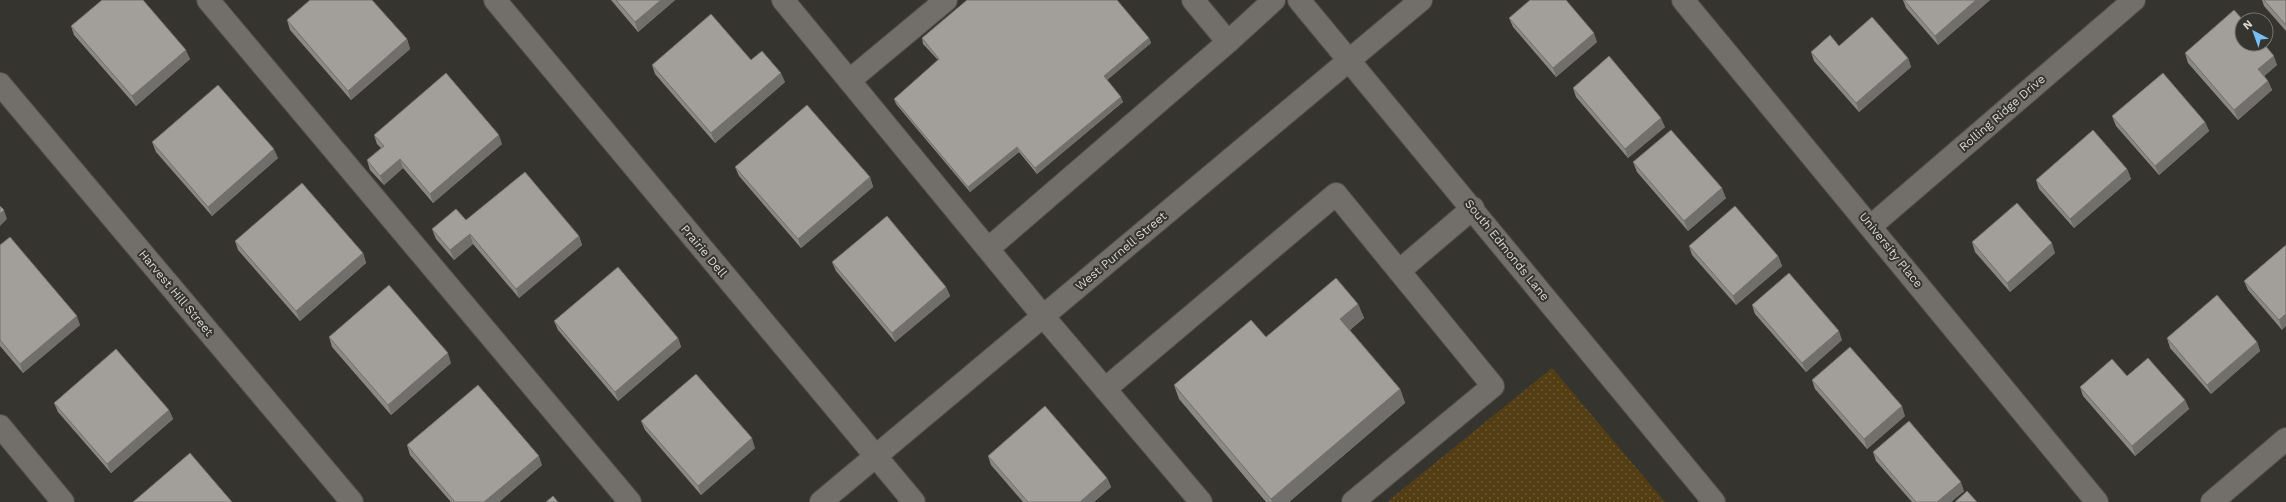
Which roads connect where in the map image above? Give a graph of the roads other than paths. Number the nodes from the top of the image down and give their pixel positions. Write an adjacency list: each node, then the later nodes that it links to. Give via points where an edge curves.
1 (208, 0): 26 (street)
2 (494, 0): 23 (street, Prairie Dell)
3 (783, 0): 13 (street)
4 (946, 0): 13 (street)
5 (1193, 0): 11 (street)
6 (1274, 0): 11 (street)
7 (1299, 0): 12 (street, South Edmonds Lane)
8 (1421, 0): 12 (street, West Purnell Street)
9 (1683, 0): 16 (street, University Place)
10 (2134, 0): 16 (street, Rolling Ridge Drive)
11 (1228, 42): 17 (street)
12 (1349, 60): 15 (street, South Edmonds Lane); 19 (street, West Purnell Street)
13 (850, 80): 17 (street)
14 (0, 84): 25 (street, Harvest Hill Street)
15 (1473, 208): 18 (street); 31 (street, South Edmonds Lane)
16 (1871, 226): 32 (street, University Place)
17 (989, 248): 19 (street)
18 (1399, 271): 20 (street, via 1336,194); 30 (street, via 1493,386)
19 (1043, 316): 20 (street); 23 (street, West Purnell Street)
20 (1105, 389): 29 (street)
21 (0, 426): 24 (street)
22 (2286, 439): 33 (street)
23 (876, 456): 27 (street, West Purnell Street); 28 (street, Prairie Dell)
24 (63, 502)
25 (352, 502)
26 (630, 502)
27 (821, 502)
28 (914, 502)
29 (1201, 502)
30 (1353, 502)
31 (1714, 502)
32 (2098, 502)
33 (2212, 502)

